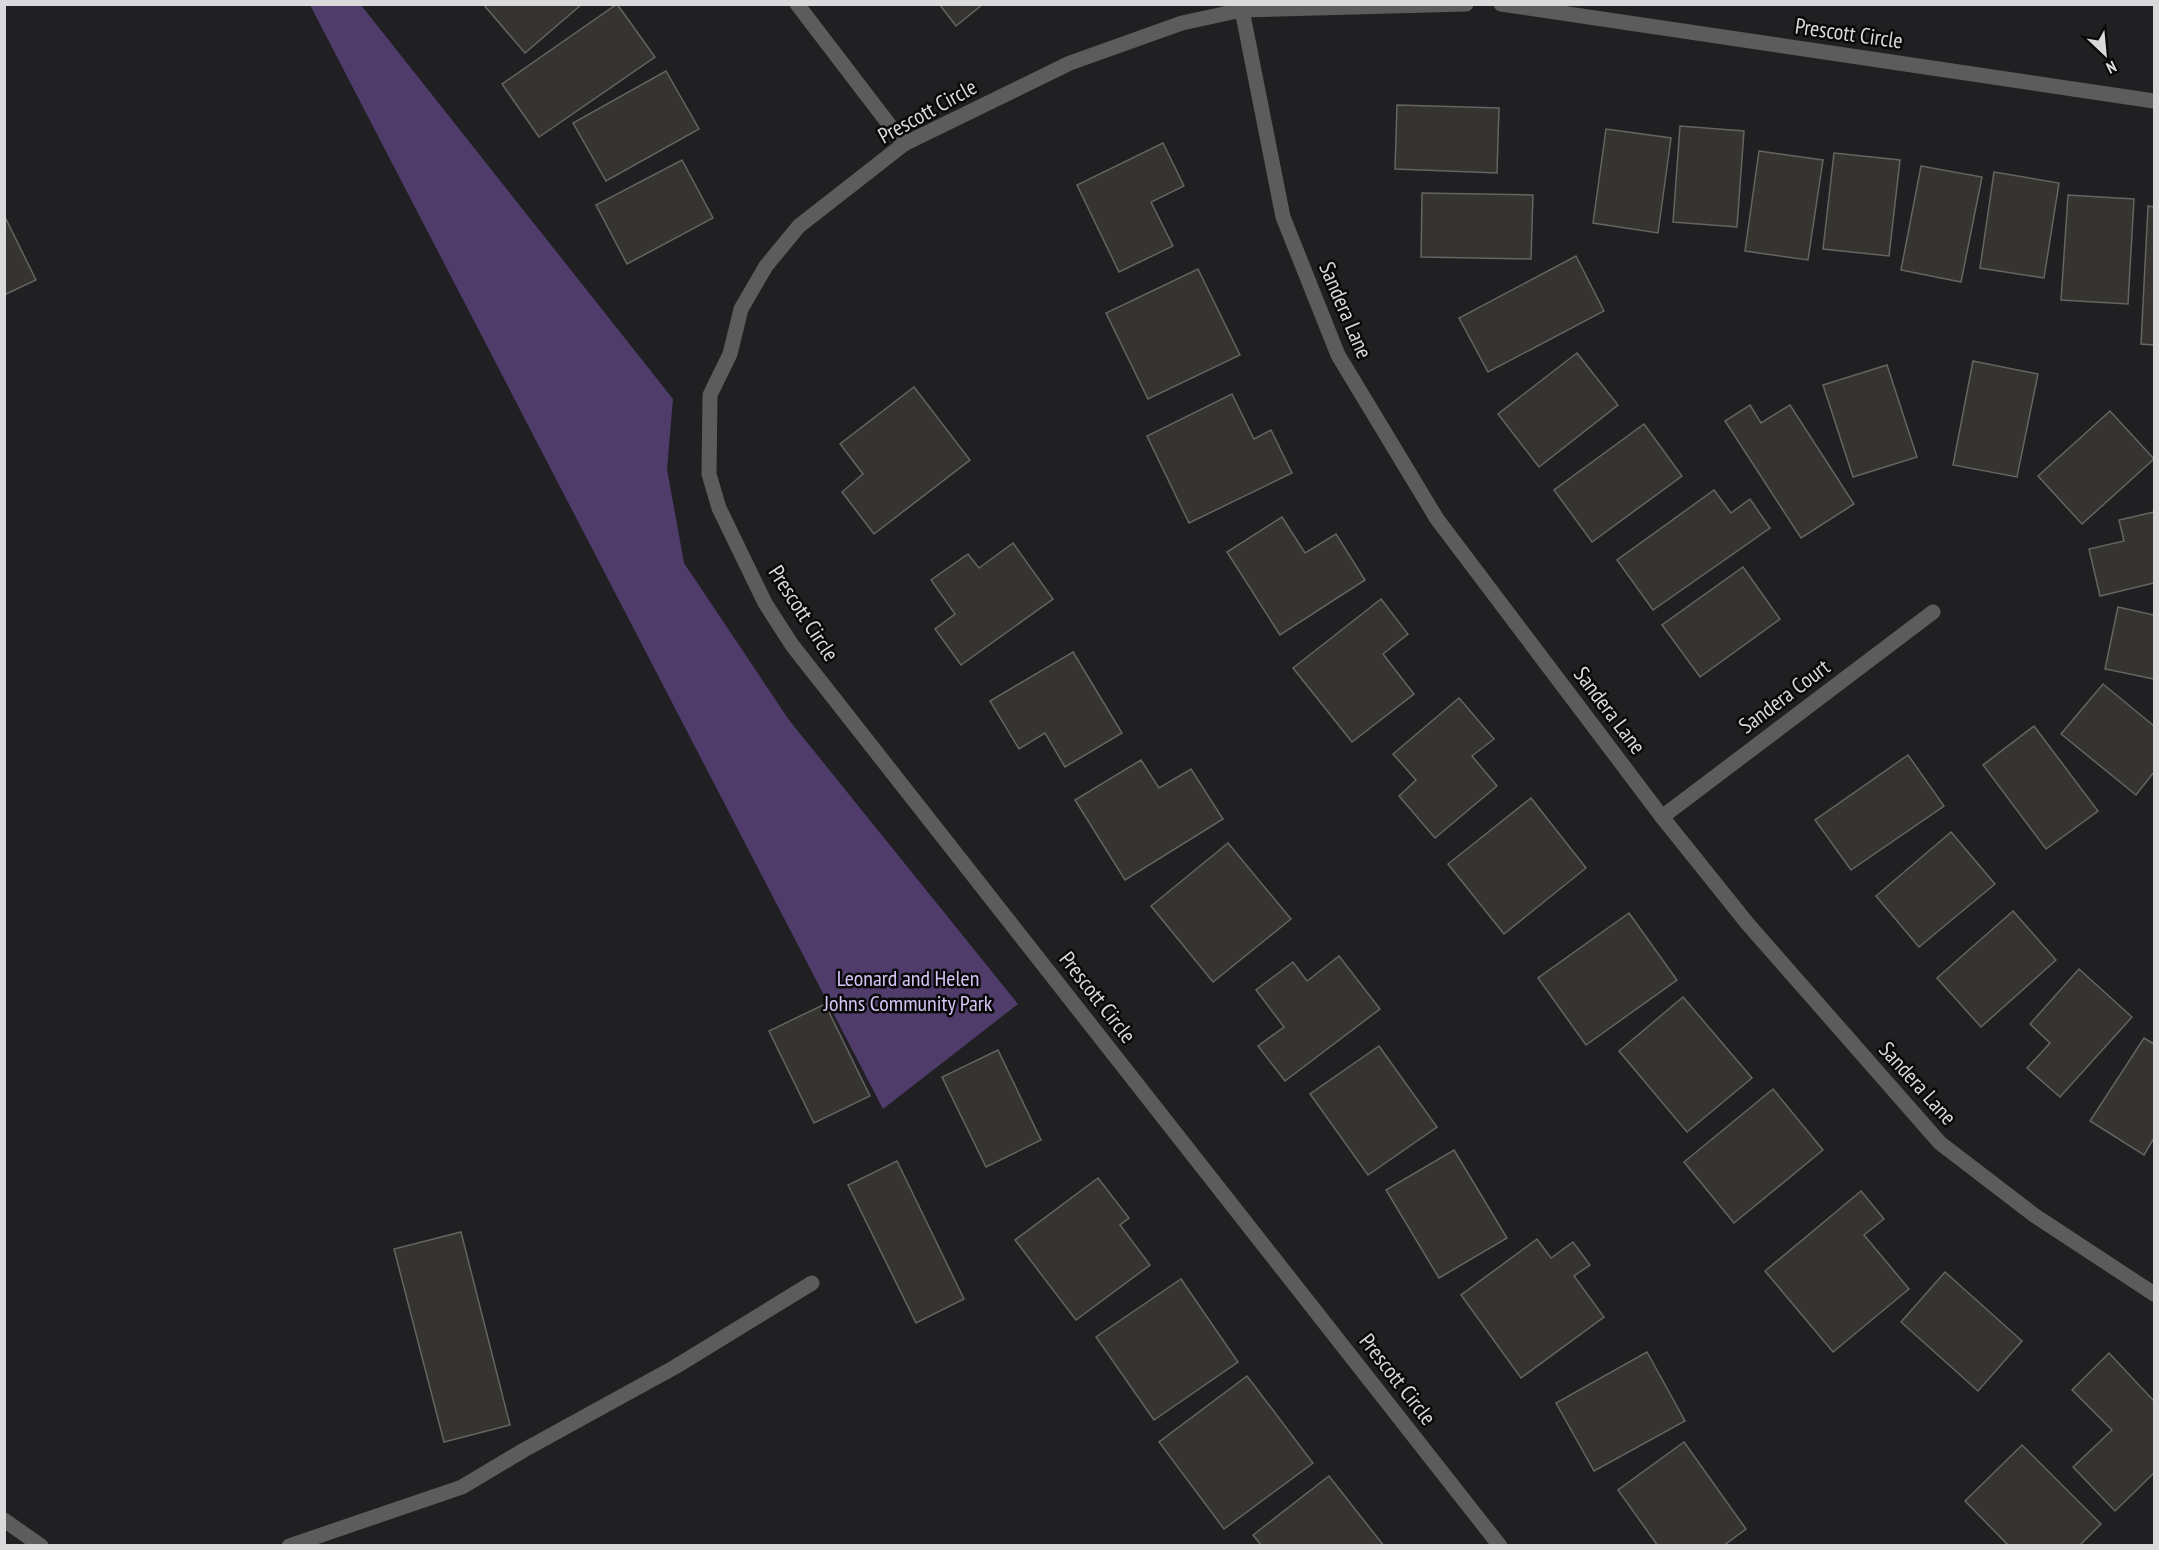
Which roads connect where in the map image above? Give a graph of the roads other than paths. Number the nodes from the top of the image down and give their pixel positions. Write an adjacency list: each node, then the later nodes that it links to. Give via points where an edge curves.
1 (797, 4): 6 (street)
2 (1466, 4): 4 (street, Prescott Circle)
3 (1501, 4): 5 (street, Prescott Circle)
4 (1242, 10): 6 (street, Prescott Circle, via 1182,23 1070,63); 8 (street, Sandera Lane, via 1283,217 1338,356 1437,519)
5 (2154, 101)
6 (904, 144): 14 (street, Prescott Circle, via 799,225 766,266 741,309 730,354 710,395 709,474 719,508 765,603 792,645)
7 (1933, 612): 8 (street, Sandera Court)
8 (1662, 817): 10 (street, Sandera Lane, via 1747,923 1940,1143 2034,1215)
9 (812, 1283): 13 (street, via 675,1367 462,1487)
10 (2154, 1294)
11 (4, 1520): 12 (street)
12 (41, 1545)
13 (288, 1545)
14 (1500, 1545)

